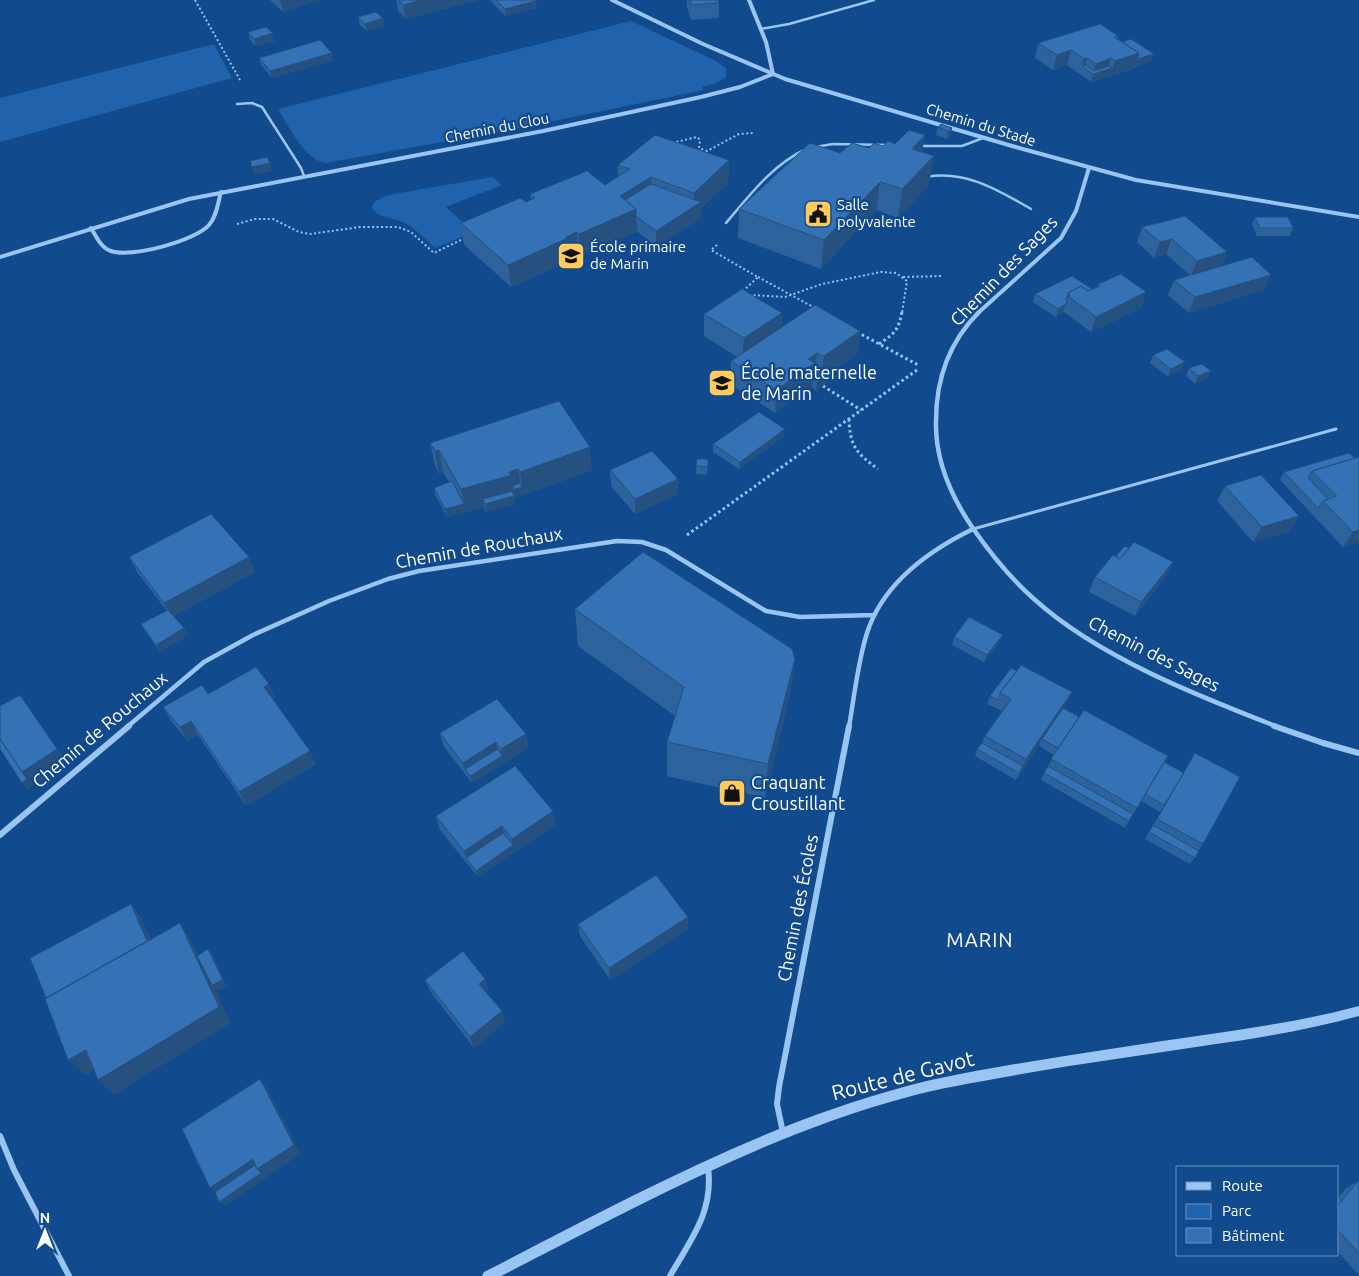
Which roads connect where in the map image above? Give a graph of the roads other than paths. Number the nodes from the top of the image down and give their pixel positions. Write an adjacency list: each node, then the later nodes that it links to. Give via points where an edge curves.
1 (612, 0): 5 (street, Chemin du Stade)
2 (749, 0): 4 (street)
3 (874, 0): 4 (lane, via 807,20)
4 (760, 28): 5 (street)
5 (773, 74): 7 (street, Chemin du Stade); 11 (street, Chemin du Clou, via 701,97 553,129)
6 (237, 104): 11 (lane, via 252,103 262,107)
7 (983, 138): 9 (lane, via 962,146); 10 (street, Chemin du Stade)
8 (894, 145): 16 (lane, via 833,144 798,152 781,164)
9 (914, 146)
10 (1089, 168): 15 (street, Chemin du Stade, via 1161,185); 20 (street, Chemin des Sages, via 1073,218 1062,237 980,312 953,344 942,371 935,411 939,456 949,488)
11 (304, 176): 13 (street, Chemin du Clou)
12 (925, 177): 14 (lane, via 940,173 956,174)
13 (222, 192): 17 (street, Chemin du Clou, via 161,206); 17 (street, via 212,219 204,229 188,237 128,253 108,250)
14 (1032, 210)
15 (1359, 217)
16 (726, 223)
17 (91, 228): 18 (street, Chemin du Clou)
18 (0, 257)
19 (1336, 429): 20 (lane)
20 (974, 529): 21 (street, Chemin des Écoles, via 932,550 914,564 885,596); 22 (street, Chemin des Sages, via 1018,585 1071,628 1102,647 1290,732)
21 (874, 615): 23 (street, Chemin de Rouchaux, via 800,617 766,611 666,550 643,542 617,541 450,565 388,579 329,601 245,639 204,662); 25 (street, Chemin des Écoles, via 862,652 779,1087 777,1104)
22 (1359, 753)
23 (0, 835)
24 (1359, 1011): 25 (street, Route de Gavot, via 1275,1029 910,1091 846,1109)
25 (783, 1133): 27 (street, Route de Gavot)
26 (0, 1137): 28 (street)
27 (708, 1166): 29 (street, Route de Gavot); 30 (street, via 711,1181 709,1205)
28 (69, 1276)
29 (488, 1276)
30 (670, 1276)

